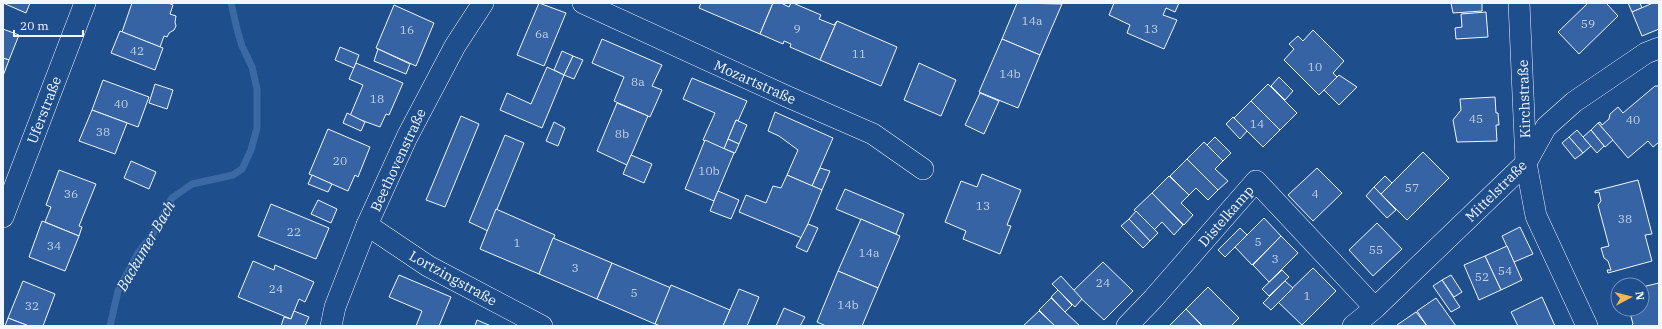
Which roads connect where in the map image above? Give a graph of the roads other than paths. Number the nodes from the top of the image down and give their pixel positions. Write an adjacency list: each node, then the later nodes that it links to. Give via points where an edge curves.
1 (85, 3): 8 (street, Uferstraße)
2 (483, 3): 9 (street, Beethovenstraße, via 447,60)
3 (583, 3): 7 (street, Mozartstraße, via 873,134)
4 (1520, 3): 6 (street, Kirchstraße)
5 (1659, 48): 6 (street, Mittelstraße, via 1646,53 1574,102 1546,127)
6 (1526, 164): 10 (street, Mittelstraße); 15 (street, Kirchstraße, via 1536,216)
7 (923, 169)
8 (3, 217)
9 (367, 225): 11 (street, Beethovenstraße, via 334,307); 12 (street, Lortzingstraße, via 428,266)
10 (1375, 308): 13 (street, Distelkamp, via 1256,181 1153,299); 14 (street, Mittelstraße)
11 (331, 326)
12 (542, 326)
13 (1126, 326)
14 (1353, 326)
15 (1587, 326)

